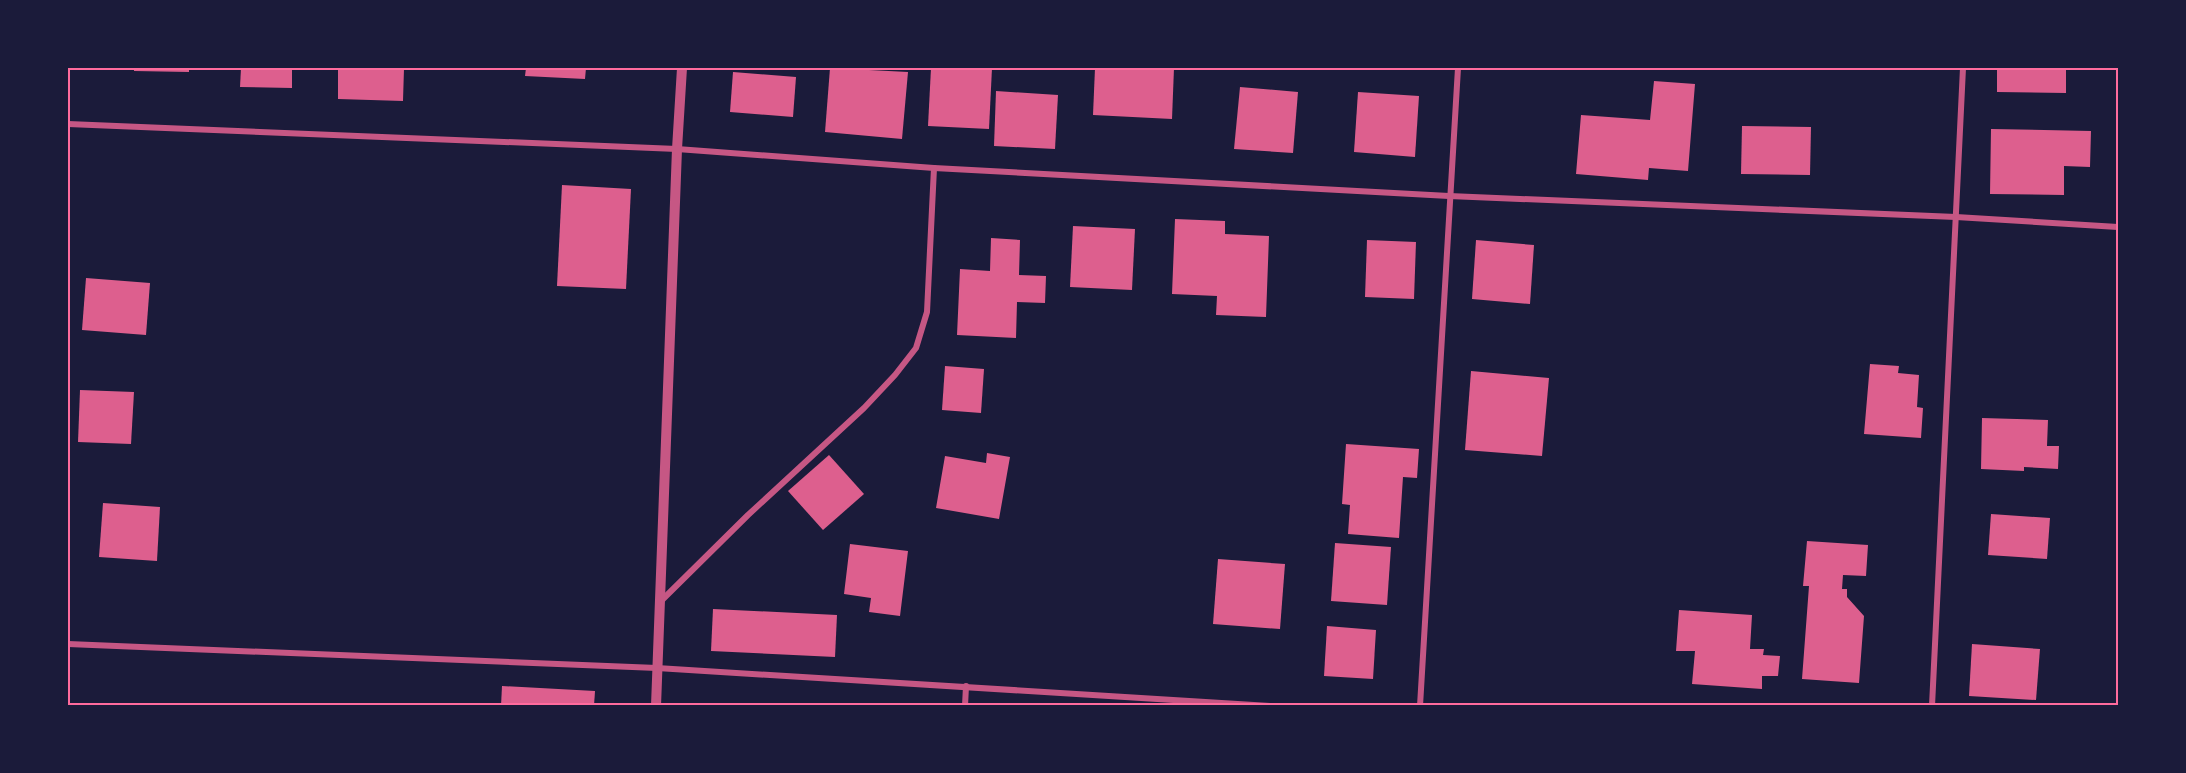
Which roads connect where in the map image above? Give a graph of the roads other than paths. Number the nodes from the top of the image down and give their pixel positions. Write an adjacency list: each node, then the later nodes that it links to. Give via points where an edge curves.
1 (682, 68): 5 (street)
2 (1458, 68): 7 (street)
3 (1963, 68): 8 (street)
4 (68, 124): 5 (street)
5 (677, 149): 6 (street); 10 (street)
6 (934, 168): 7 (street); 10 (street, via 927,312 916,348 864,408 748,514)
7 (1449, 196): 8 (street); 17 (street)
8 (1956, 218): 9 (street); 18 (street)
9 (2118, 227)
10 (660, 603): 12 (street)
11 (68, 644): 12 (street)
12 (657, 668): 13 (street); 14 (street)
13 (966, 686): 15 (street); 16 (street)
14 (656, 705)
15 (965, 705)
16 (1270, 705)
17 (1420, 705)
18 (1932, 705)

